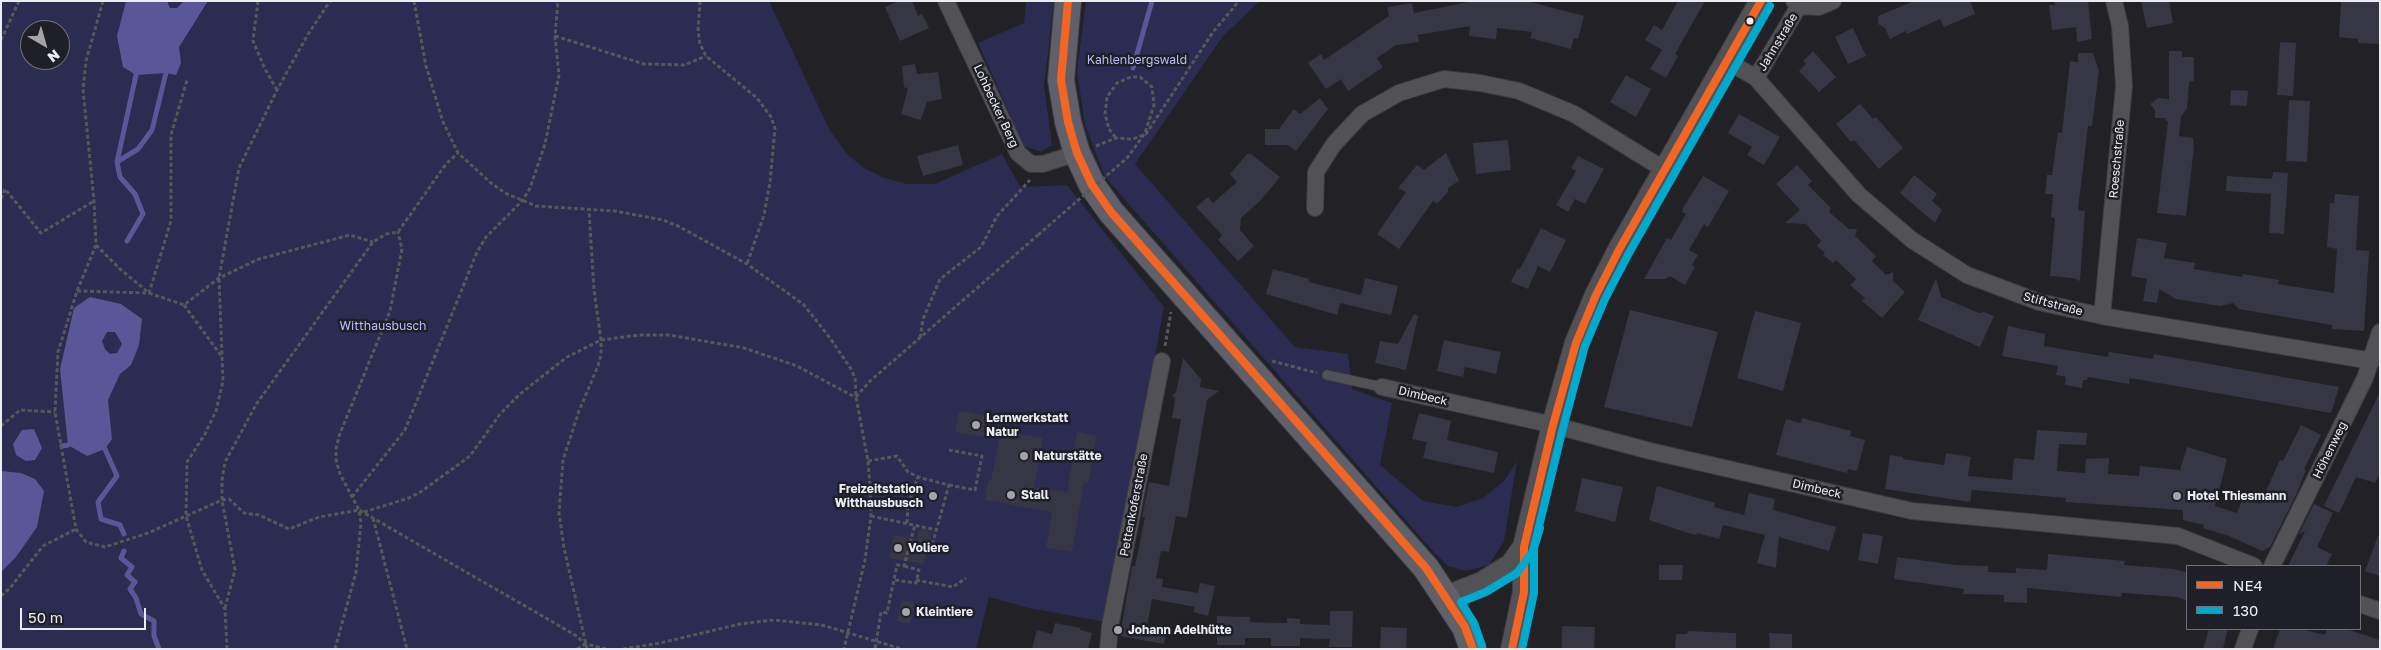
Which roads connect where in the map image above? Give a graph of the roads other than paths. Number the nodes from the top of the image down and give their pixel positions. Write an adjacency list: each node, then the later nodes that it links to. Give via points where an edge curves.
1 (946, 1): 9 (street, Lohbecker Berg, via 1018,153 1031,164 1043,164)
2 (1068, 1): 9 (main road, via 1061,80)
3 (1761, 1): 7 (main road)
4 (1833, 1): 6 (street, Jahnstraße, via 1820,7)
5 (2114, 1): 12 (street, Roeschstraße, via 2120,26 2124,86)
6 (1797, 3): 8 (street, Jahnstraße)
7 (1727, 61): 8 (street, Stiftstraße); 10 (main road)
8 (1756, 78): 12 (street, Stiftstraße, via 1860,194 1912,240 1967,274 2039,302)
9 (1077, 153): 22 (main road, via 1092,185 1111,212 1426,568)
10 (1665, 170): 11 (street, via 1574,114 1519,92 1480,83 1444,80 1399,93 1362,114 1334,144 1316,172); 18 (main road, via 1596,295 1576,344)
11 (1315, 208)
12 (2102, 316): 15 (street, Stiftstraße)
13 (2380, 332): 15 (street, Höhenweg)
14 (1162, 361): 26 (street, Pettenkoferstraße)
15 (2372, 361): 21 (street, Höhenweg)
16 (1327, 375): 17 (lane)
17 (1382, 387): 18 (street, Dimbeck)
18 (1553, 425): 19 (main road); 20 (street, Dimbeck, via 1650,451 1912,511 2178,536)
19 (1524, 547): 22 (main road, via 1511,565 1482,583); 28 (main road, via 1524,592)
20 (2251, 565)
21 (2272, 565)
22 (1446, 597): 27 (main road, via 1465,627)
23 (2361, 604): 24 (street)
24 (2380, 611)
25 (2250, 630): 29 (street)
26 (1108, 649)
27 (1473, 649)
28 (1512, 649)
29 (2243, 649)

